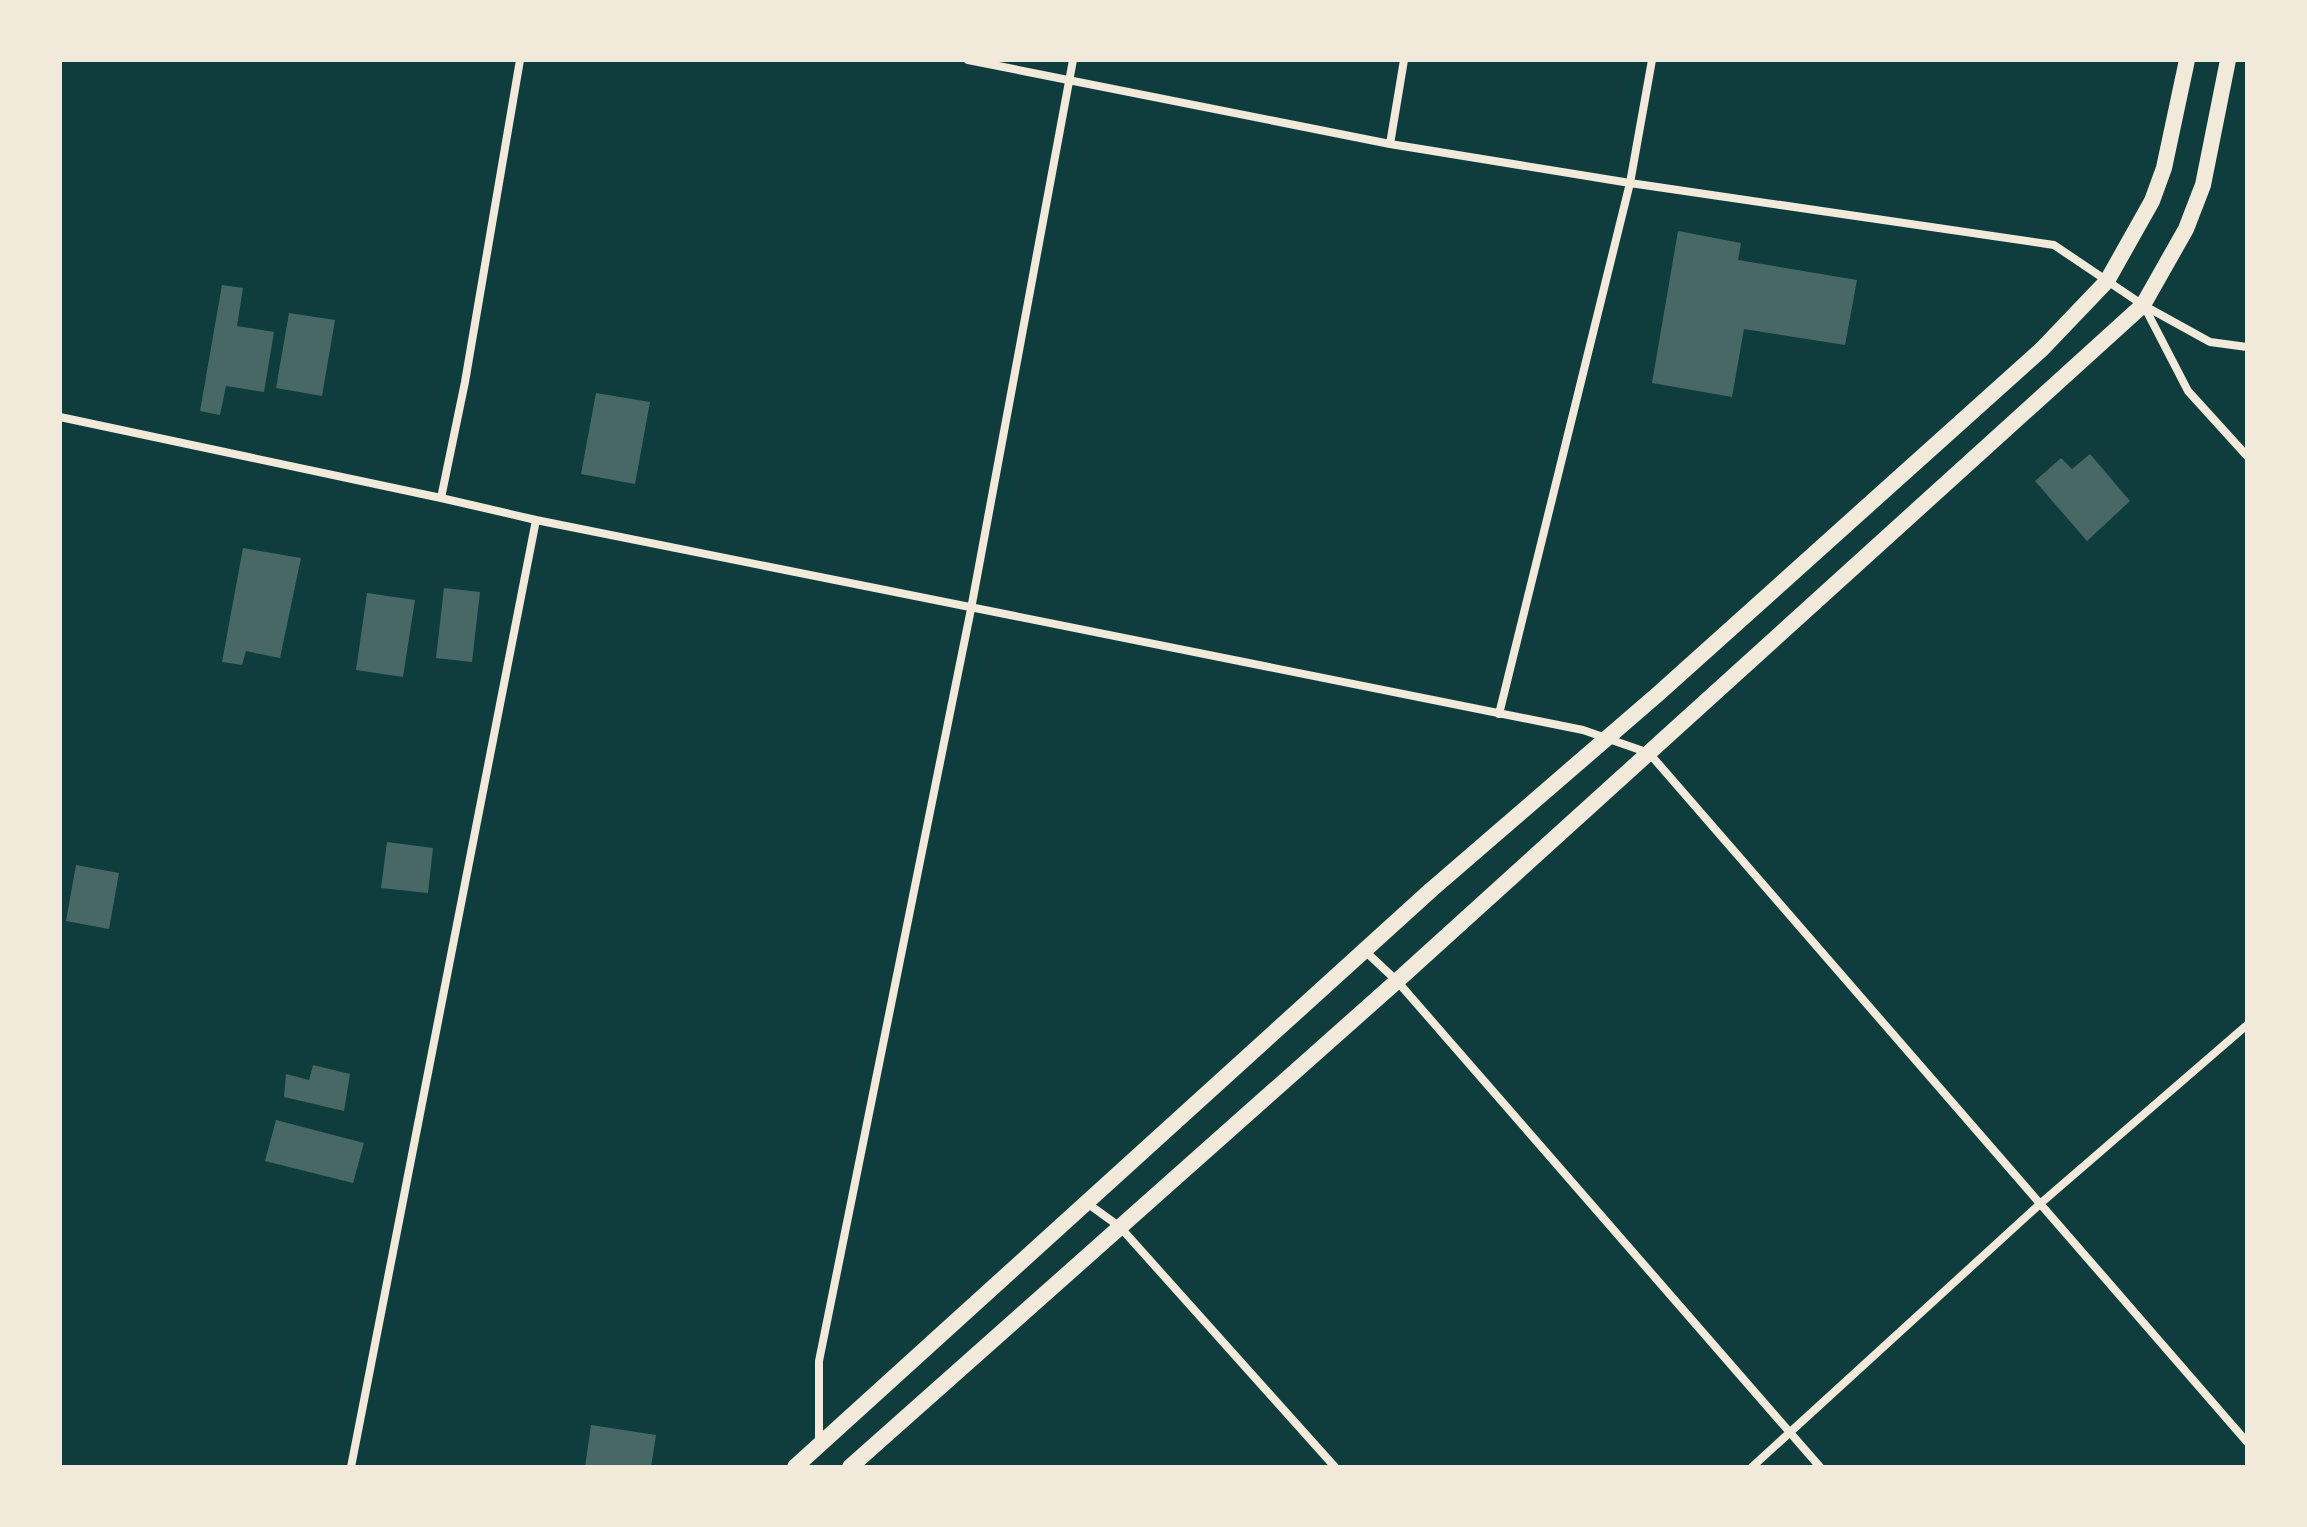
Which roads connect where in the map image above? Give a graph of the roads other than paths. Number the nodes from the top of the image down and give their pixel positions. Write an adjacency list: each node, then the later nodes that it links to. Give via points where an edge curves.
1 (520, 60): 16 (street)
2 (968, 60): 8 (street)
3 (1073, 60): 8 (street)
4 (1404, 60): 9 (street)
5 (1652, 60): 10 (street)
6 (2187, 60): 11 (main road, via 2164,168)
7 (2228, 60): 12 (main road, via 2203,185 2186,229)
8 (1069, 80): 9 (street); 18 (street)
9 (1390, 144): 10 (street)
10 (1630, 183): 11 (street, via 2054,245); 19 (street)
11 (2107, 281): 12 (street); 20 (main road, via 2042,349)
12 (2143, 305): 13 (street, via 2210,342); 15 (street, via 2188,391); 21 (main road)
13 (2247, 347)
14 (60, 417): 16 (street)
15 (2247, 456)
16 (441, 498): 17 (street)
17 (536, 520): 18 (street); 31 (street)
18 (971, 609): 19 (street); 30 (street, via 819,1361)
19 (1499, 714): 20 (street)
20 (1607, 738): 21 (street); 22 (main road)
21 (1649, 753): 23 (main road); 26 (street)
22 (1365, 951): 23 (street); 25 (main road)
23 (1397, 981): 27 (main road); 28 (street)
24 (2247, 1025): 26 (street)
25 (1086, 1202): 27 (street); 30 (main road)
26 (2041, 1203): 28 (street); 29 (street)
27 (1120, 1227): 33 (main road); 34 (street)
28 (1790, 1433): 35 (street); 36 (street)
29 (2247, 1442)
30 (819, 1445): 32 (main road)
31 (351, 1467)
32 (795, 1467)
33 (850, 1467)
34 (1335, 1467)
35 (1752, 1467)
36 (1820, 1467)

